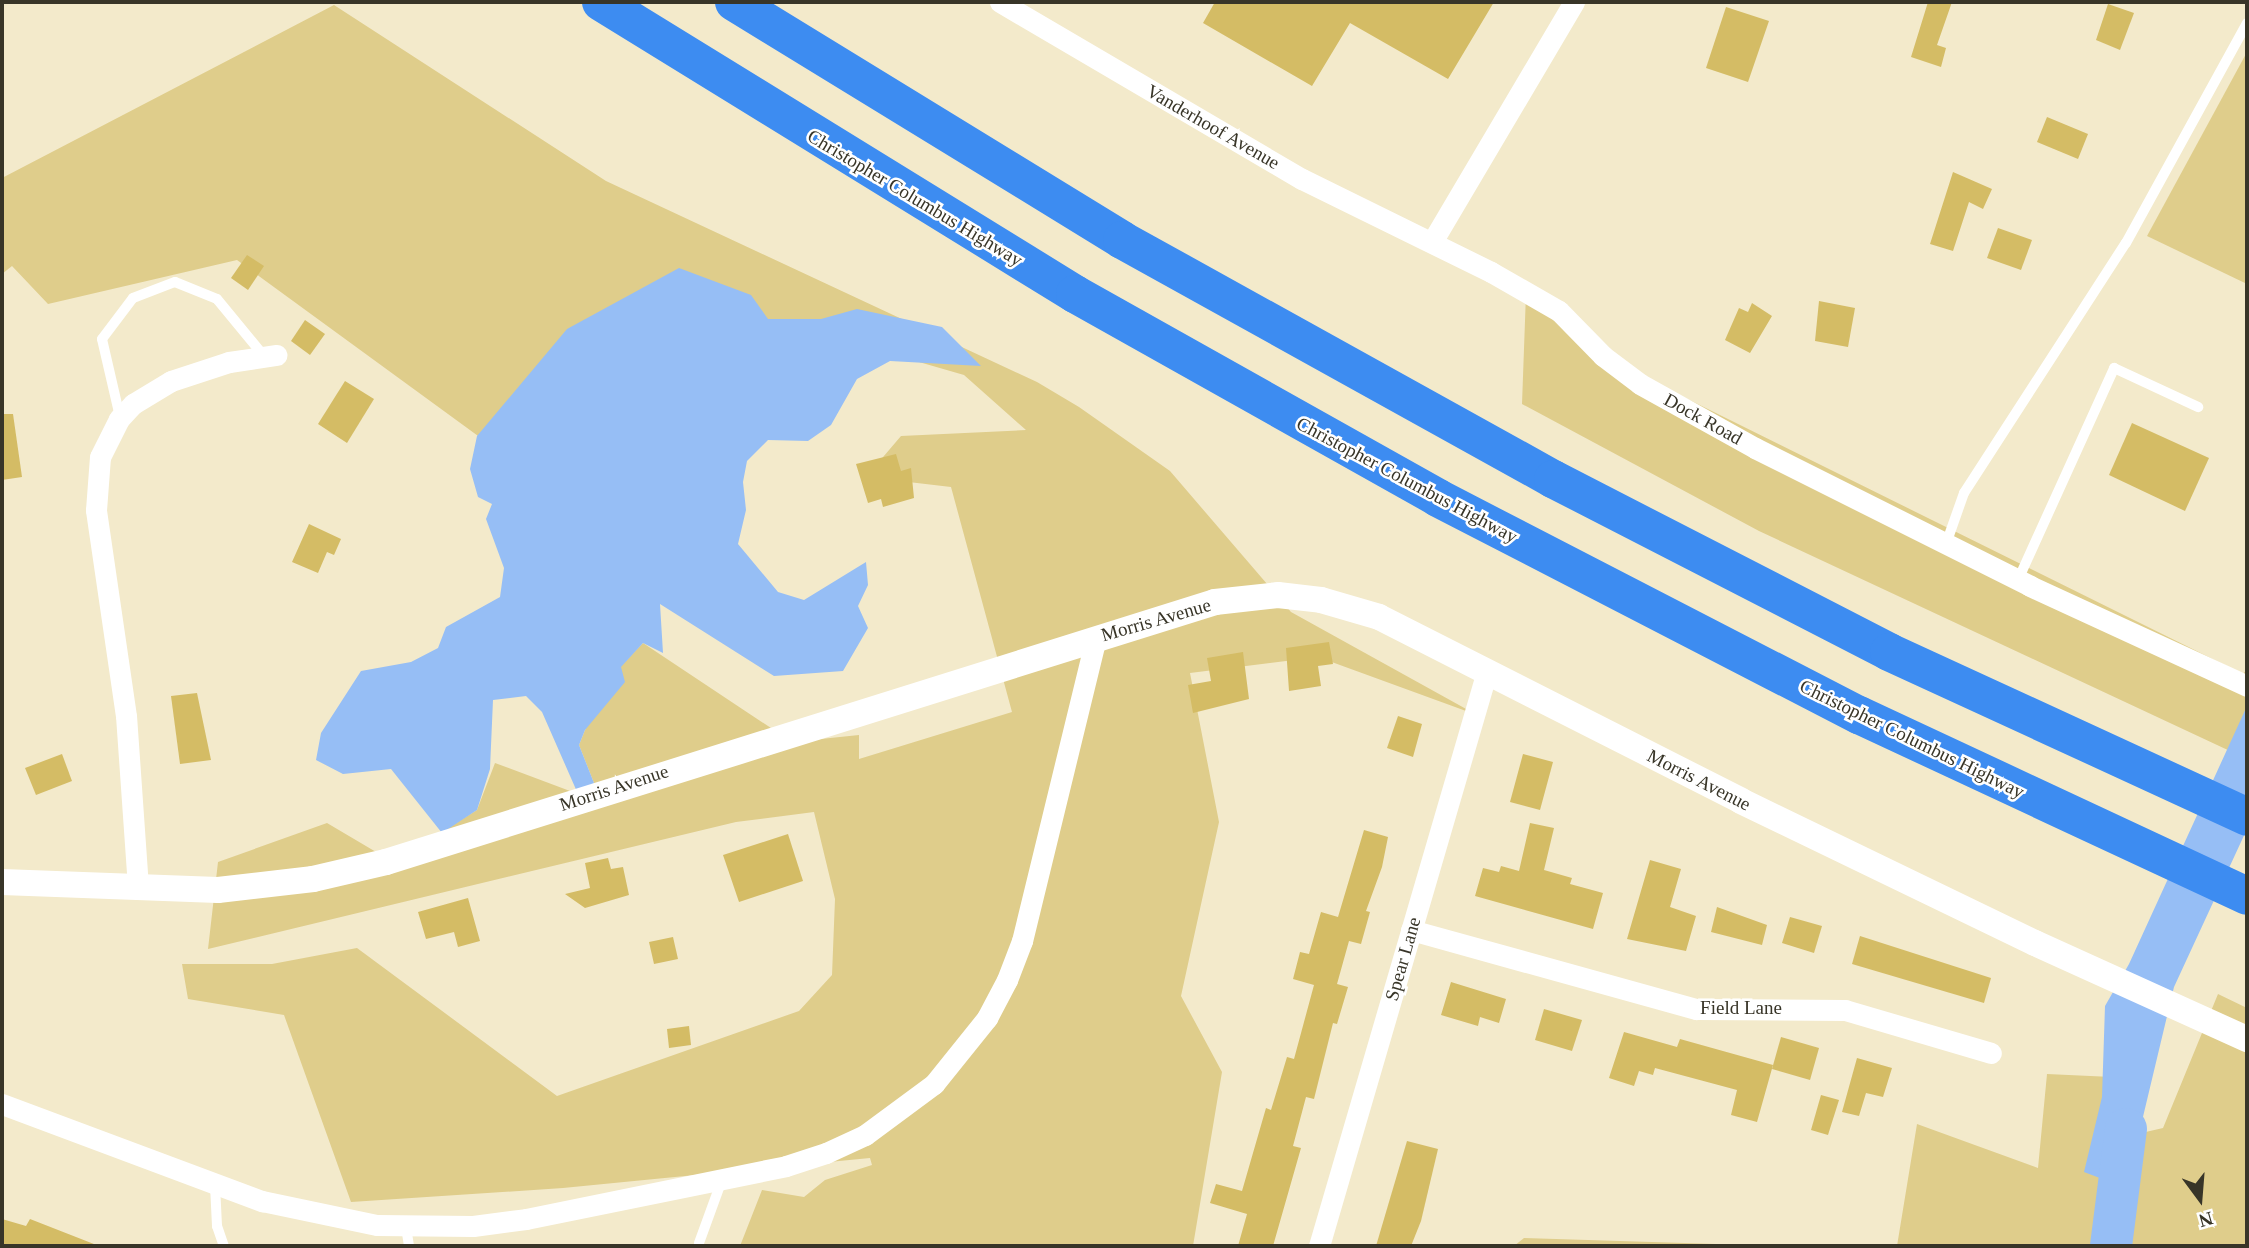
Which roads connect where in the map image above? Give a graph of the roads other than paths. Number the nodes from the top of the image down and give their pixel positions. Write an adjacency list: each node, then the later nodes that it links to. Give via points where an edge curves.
1 (601, 2): 18 (highway, Christopher Columbus Highway, via 1075,294 1438,498 1858,715)
2 (734, 2): 15 (highway, via 997,166 1442,419 1889,652)
3 (1000, 2): 6 (street, Vanderhoof Avenue, via 1302,179)
4 (1574, 2): 6 (street)
5 (2247, 23): 10 (lane, via 2126,243 1964,493)
6 (1432, 242): 10 (street, Dock Road, via 1559,311 1603,356 1640,384)
7 (270, 356): 9 (street, via 171,380); 9 (lane, via 217,299 175,282 133,298 102,339)
8 (2198, 407): 11 (lane, via 2114,368)
9 (120, 417): 17 (street, via 100,457 96,510 126,716)
10 (1946, 544): 11 (street, Dock Road)
11 (2018, 580): 14 (street, Dock Road)
12 (1096, 638): 13 (street, Morris Avenue, via 1215,603 1278,595 1321,600 1379,617); 17 (street, Morris Avenue, via 386,862 260,887); 23 (street, via 1022,941 987,1018 934,1084 865,1135 786,1166)
13 (1487, 671): 19 (street, Spear Lane); 20 (street, Morris Avenue, via 1741,801)
14 (2246, 685)
15 (2247, 817)
16 (2, 882): 17 (street, Morris Avenue)
17 (138, 887)
18 (2247, 896)
19 (1411, 930): 21 (street, Field Lane, via 1696,1009 1846,1010); 28 (street, Spear Lane)
20 (2247, 1039)
21 (1991, 1053)
22 (2, 1104): 24 (street)
23 (723, 1176): 25 (street, via 526,1219); 26 (lane)
24 (215, 1185): 25 (street); 27 (lane, via 217,1226)
25 (407, 1237)
26 (699, 1244)
27 (224, 1246)
28 (1319, 1246)

